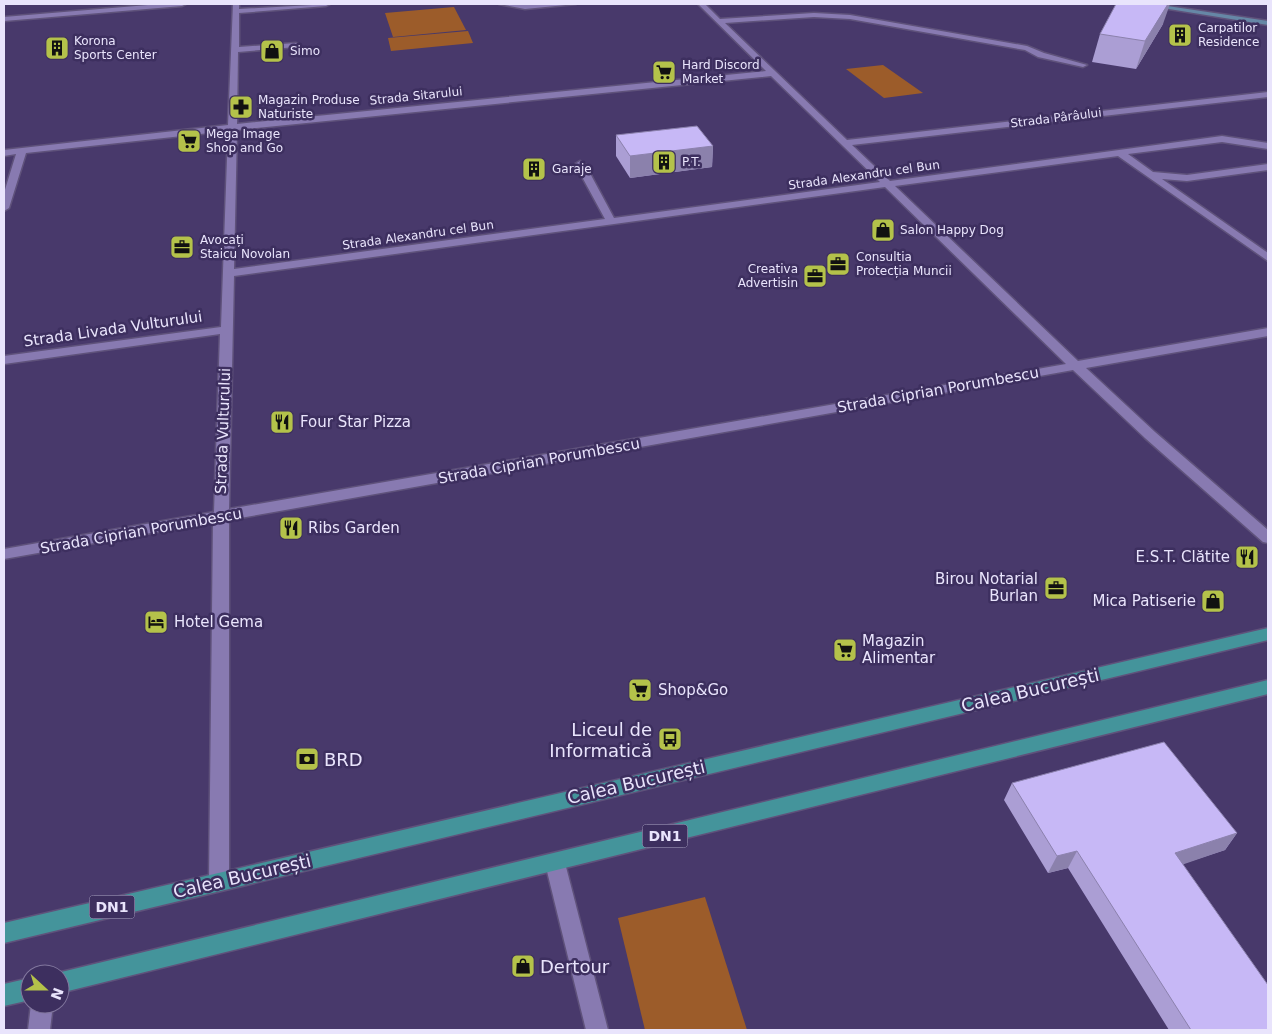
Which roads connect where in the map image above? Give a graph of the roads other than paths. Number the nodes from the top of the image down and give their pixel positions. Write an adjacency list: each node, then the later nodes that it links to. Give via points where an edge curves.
1 (182, 4): 8 (street)
2 (326, 4): 7 (street, Strada Vulturului)
3 (503, 4): 4 (street, via 525,7)
4 (572, 4)
5 (701, 4): 9 (street)
6 (1142, 4): 10 (main road)
7 (236, 7): 12 (street, Strada Vulturului)
8 (4, 19)
9 (720, 21): 13 (street, via 814,15 850,17 1027,48 1041,56); 14 (street)
10 (1268, 23)
11 (296, 45): 12 (street)
12 (234, 50): 16 (street, Strada Vulturului)
13 (1083, 65)
14 (772, 73): 16 (street, Strada Sitarului); 17 (street)
15 (1268, 94): 17 (street, Strada Pârâului)
16 (232, 128): 19 (street, Strada Sitarului); 30 (street, Strada Vulturului)
17 (843, 143): 26 (street)
18 (1268, 146): 21 (street, Strada Alexandru cel Bun, via 1222,139)
19 (22, 151): 20 (street, Strada Sitarului); 25 (street)
20 (4, 153)
21 (1121, 154): 24 (street); 26 (street, Strada Alexandru cel Bun)
22 (580, 164): 28 (street)
23 (1268, 167): 24 (street, via 1187,178)
24 (1150, 175): 29 (street)
25 (8, 184): 27 (street)
26 (888, 184): 28 (street, Strada Alexandru cel Bun); 34 (street)
27 (4, 208)
28 (611, 221): 30 (street, Strada Alexandru cel Bun)
29 (1267, 256)
30 (228, 272): 31 (street, Strada Vulturului)
31 (226, 330): 33 (street, Strada Livada Vulturului); 35 (street, Strada Vulturului)
32 (1268, 332): 34 (street)
33 (4, 360)
34 (1075, 365): 35 (street, Strada Ciprian Porumbescu); 36 (street)
35 (221, 517): 37 (street, Strada Ciprian Porumbescu); 41 (street, Strada Vulturului)
36 (1268, 538)
37 (4, 554)
38 (1268, 634): 41 (main road, Calea București / DN1)
39 (1268, 687): 40 (main road, DN1)
40 (555, 863): 43 (main road, DN1); 48 (street)
41 (219, 881): 42 (main road, Calea București / DN1)
42 (4, 933)
43 (70, 980)
44 (20, 991): 45 (main road)
45 (4, 995)
46 (41, 1014): 47 (street)
47 (39, 1030)
48 (597, 1030)

